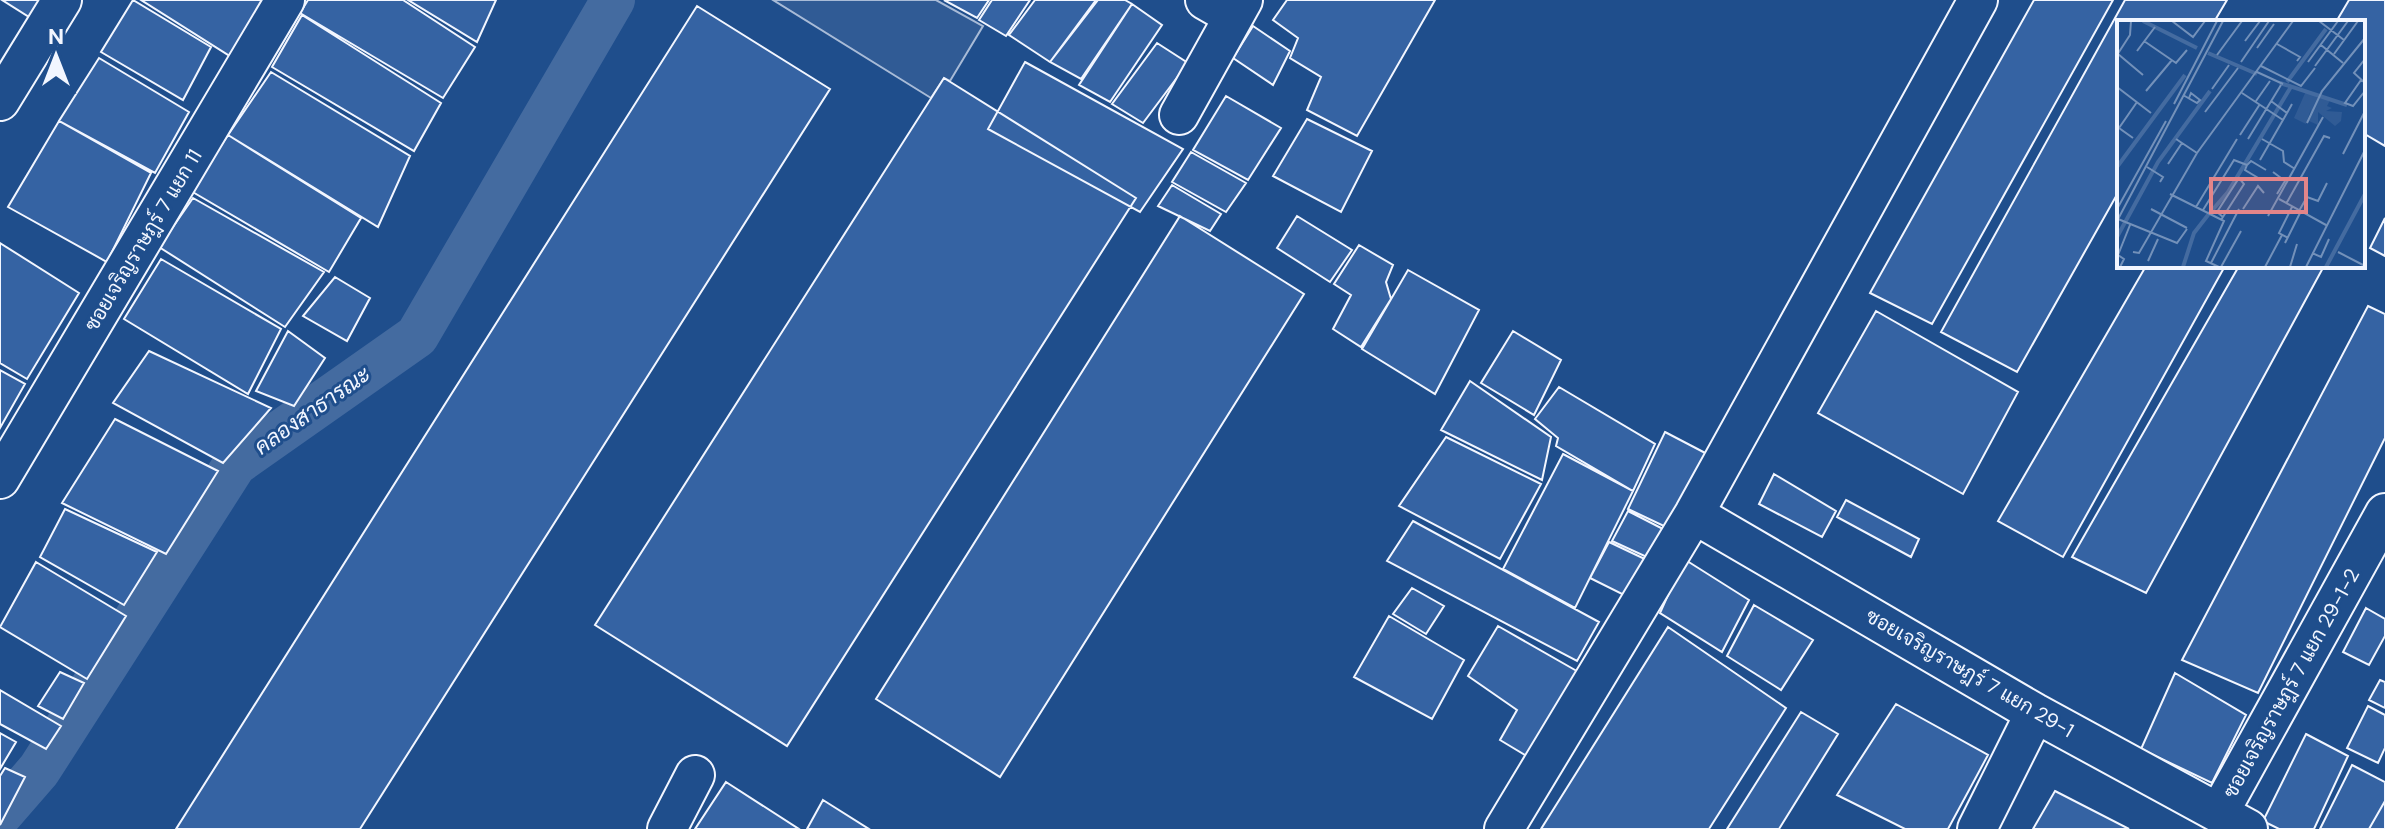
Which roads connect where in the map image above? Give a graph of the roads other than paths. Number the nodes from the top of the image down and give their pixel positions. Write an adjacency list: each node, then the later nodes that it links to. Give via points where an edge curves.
1 (62, 0): 5 (street)
2 (285, 0): 7 (street, ซอยเจริญราษฎร์ 7 แยก 11)
3 (1978, 0): 9 (street)
4 (1227, 5): 6 (street)
5 (0, 101)
6 (1179, 115)
7 (0, 479)
8 (2385, 513): 12 (street, ซอยเจริญราษฎร์ 7 แยก 29-1-2)
9 (1694, 514): 10 (street, ซอยเจริญราษฎร์ 7 แยก 29-1); 14 (street)
10 (2035, 713): 12 (street, ซอยเจริญราษฎร์ 7 แยก 29-1); 15 (street)
11 (695, 775): 13 (street)
12 (2234, 820)
13 (667, 829)
14 (1504, 829)
15 (1977, 829)

